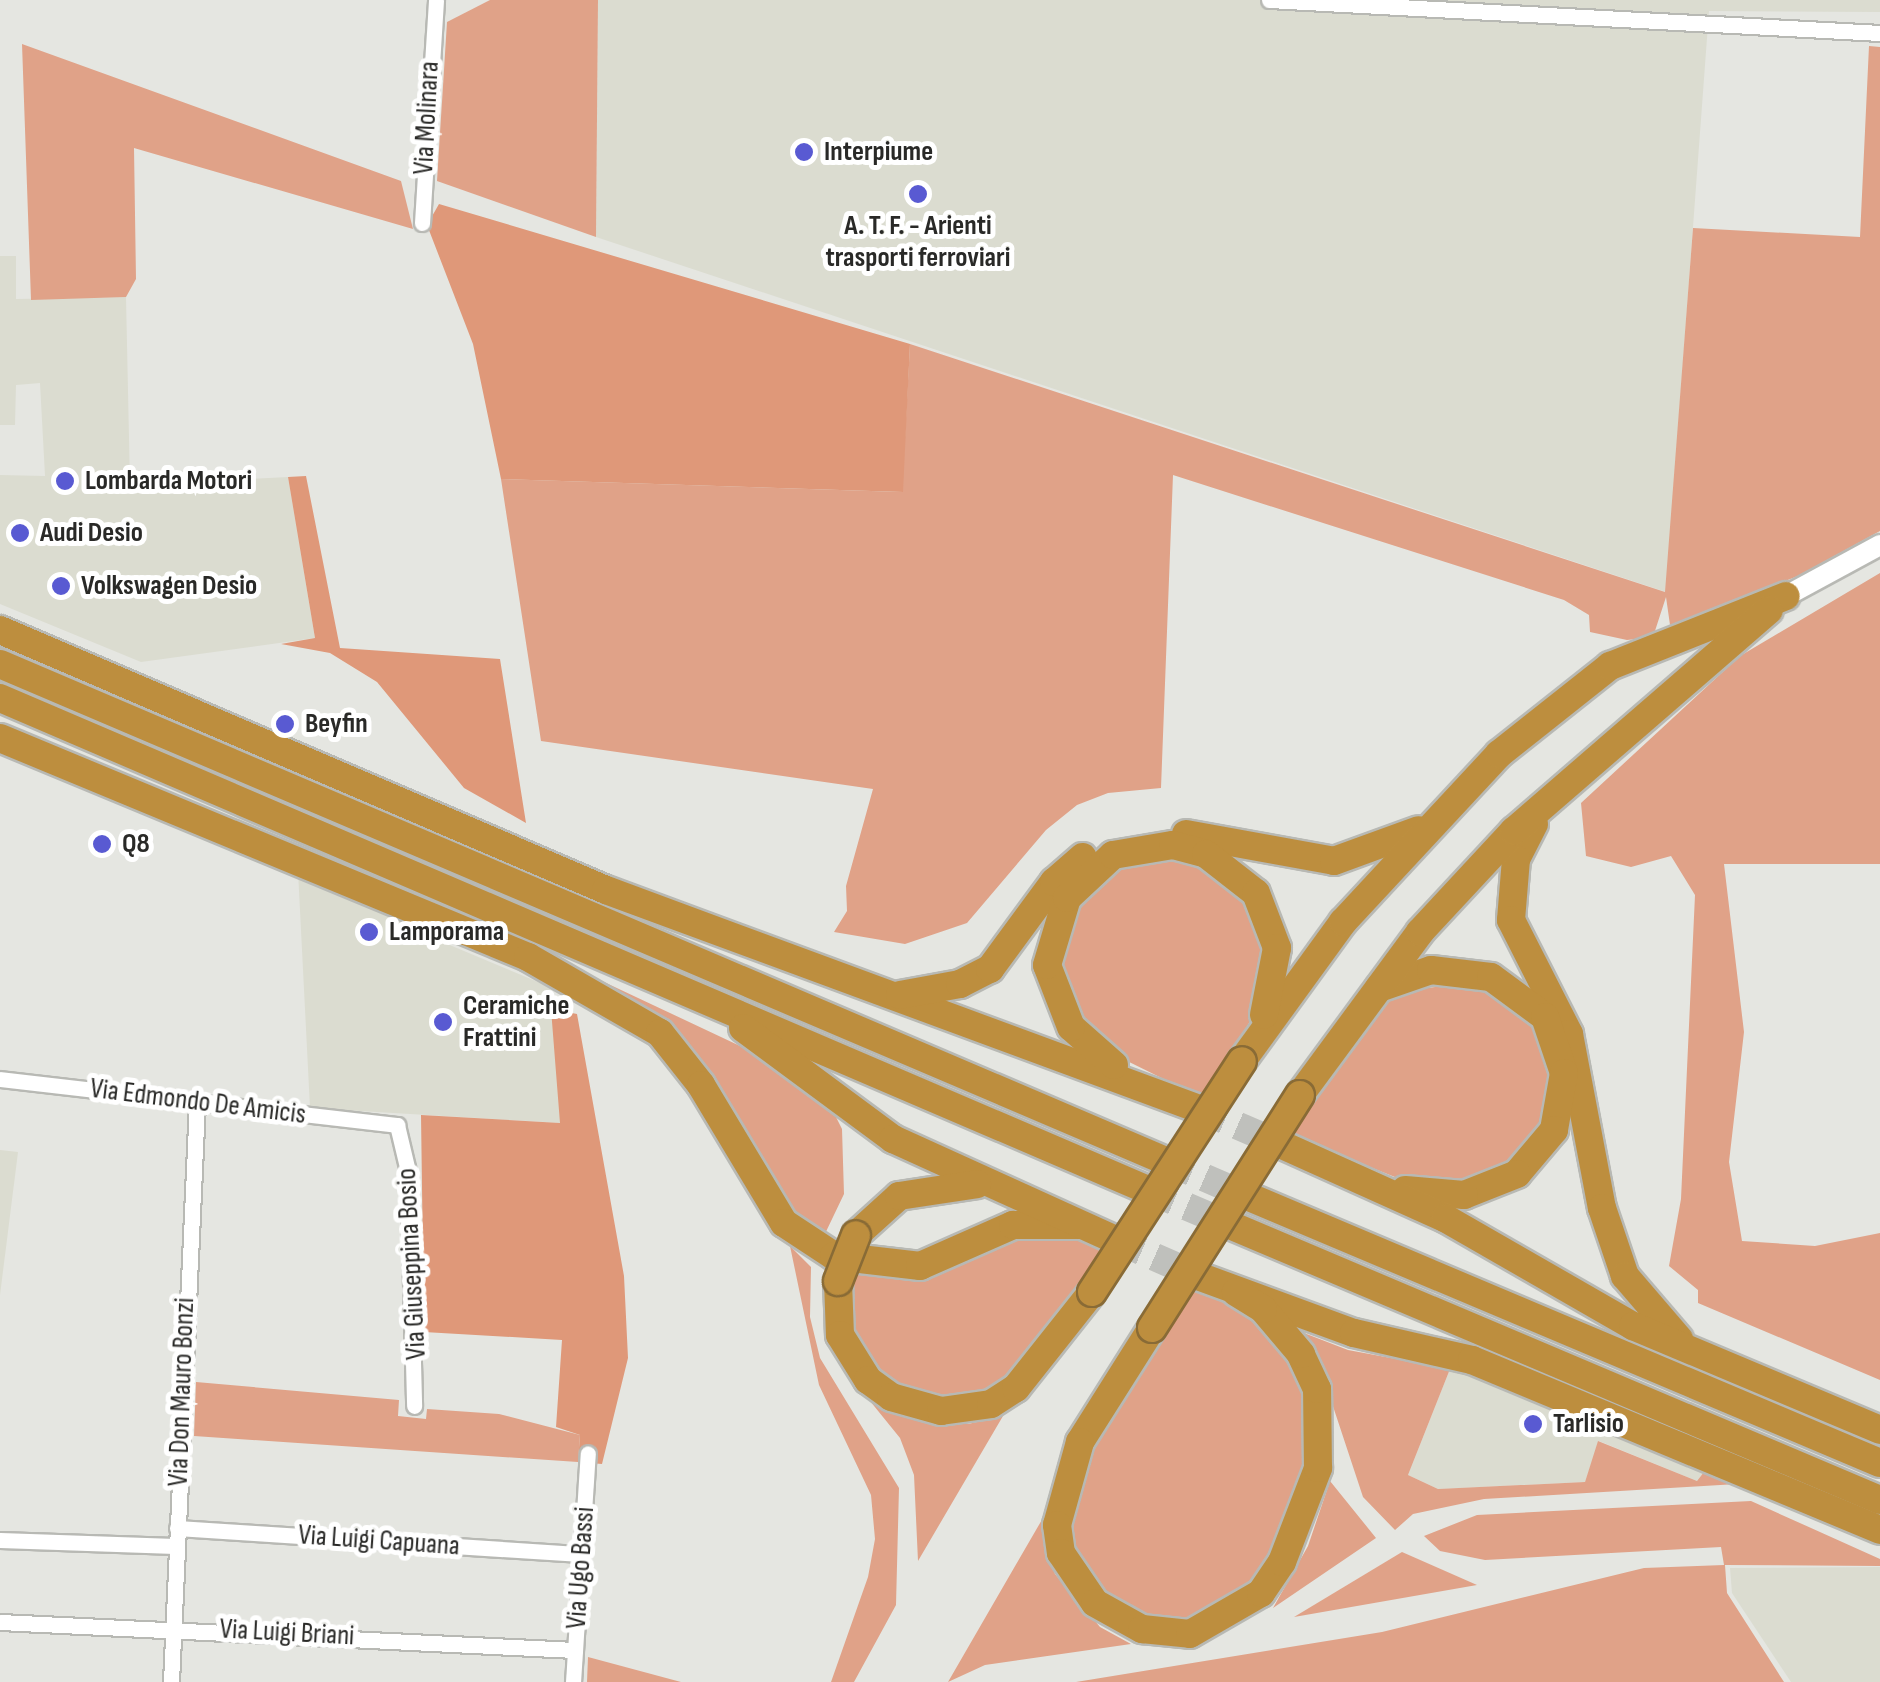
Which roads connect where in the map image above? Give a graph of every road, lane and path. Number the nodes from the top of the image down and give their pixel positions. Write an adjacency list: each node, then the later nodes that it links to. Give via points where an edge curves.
1 (448, 0): 3 (street, Via Molinara)
2 (1270, 0): 4 (street)
3 (435, 6): 5 (street, Via Molinara)
4 (1880, 33)
5 (422, 223)
6 (1880, 545): 7 (street)
7 (1786, 596): 12 (highway); 13 (highway, via 1610,666)
8 (0, 630): 15 (highway, via 606,890)
9 (0, 664): 24 (highway)
10 (0, 698): 16 (highway)
11 (0, 738): 30 (highway, via 528,958 598,994 660,1033 701,1085 784,1223 834,1256 868,1266 920,1266 1013,1224)
12 (1576, 774): 14 (highway, via 1447,904); 34 (highway, via 1516,860 1511,920 1570,1034 1602,1208 1625,1276 1664,1327)
13 (1425, 827): 15 (highway, via 1334,861 1165,830 1129,836 1080,859 1054,882 990,969 915,996); 17 (highway)
14 (1375, 990): 25 (highway, via 1418,973 1462,970 1522,993 1558,1045 1563,1101 1538,1154 1494,1187 1433,1194); 33 (highway, bridge, via 1300,1095 1080,1442 1057,1525 1061,1553 1094,1603 1142,1629 1190,1634 1261,1593 1282,1562 1318,1468 1317,1390 1301,1354 1262,1309)
15 (881, 994): 19 (highway, via 998,1028)
16 (706, 1000): 26 (highway, via 893,1140); 27 (highway)
17 (1248, 1051): 19 (highway, via 1277,948 1256,893 1206,854 1173,845 1113,855 1066,898 1052,931 1054,996 1089,1047); 26 (highway, bridge, via 1092,1292 1016,1388 991,1404 941,1411 891,1397 868,1380 840,1335 838,1280 856,1235 900,1196 926,1186)
18 (0, 1080): 20 (street, Via Edmondo De Amicis)
19 (1172, 1097): 21 (highway)
20 (196, 1103): 22 (street, Via Edmondo De Amicis); 40 (street, Via Don Mauro Bonzi)
21 (1200, 1109)
22 (397, 1125): 35 (street, Via Giuseppina Bosio, via 408,1171)
23 (1280, 1144): 25 (highway)
24 (1166, 1161)
25 (1337, 1168): 34 (highway)
26 (988, 1185): 30 (highway)
27 (1148, 1190)
28 (1248, 1196): 38 (highway)
29 (1230, 1224): 39 (highway)
30 (1080, 1225): 31 (highway)
31 (1116, 1240)
32 (1198, 1276): 33 (highway)
33 (1236, 1292): 41 (highway, via 1354,1333 1472,1360)
34 (1700, 1355): 36 (highway)
35 (414, 1406)
36 (1880, 1430)
37 (588, 1453): 44 (street, Via Ugo Bassi)
38 (1880, 1463)
39 (1880, 1500)
40 (177, 1528): 43 (street, Via Don Mauro Bonzi); 44 (street, Via Luigi Capuana)
41 (1874, 1531)
42 (0, 1540): 43 (street)
43 (176, 1546): 46 (street, Via Don Mauro Bonzi)
44 (582, 1554): 47 (street, Via Ugo Bassi)
45 (0, 1622): 46 (street, Via Luigi Briani)
46 (174, 1627): 47 (street, Via Luigi Briani); 48 (street, Via Don Mauro Bonzi)
47 (575, 1650): 49 (street, Via Ugo Bassi)
48 (171, 1682)
49 (573, 1682)

